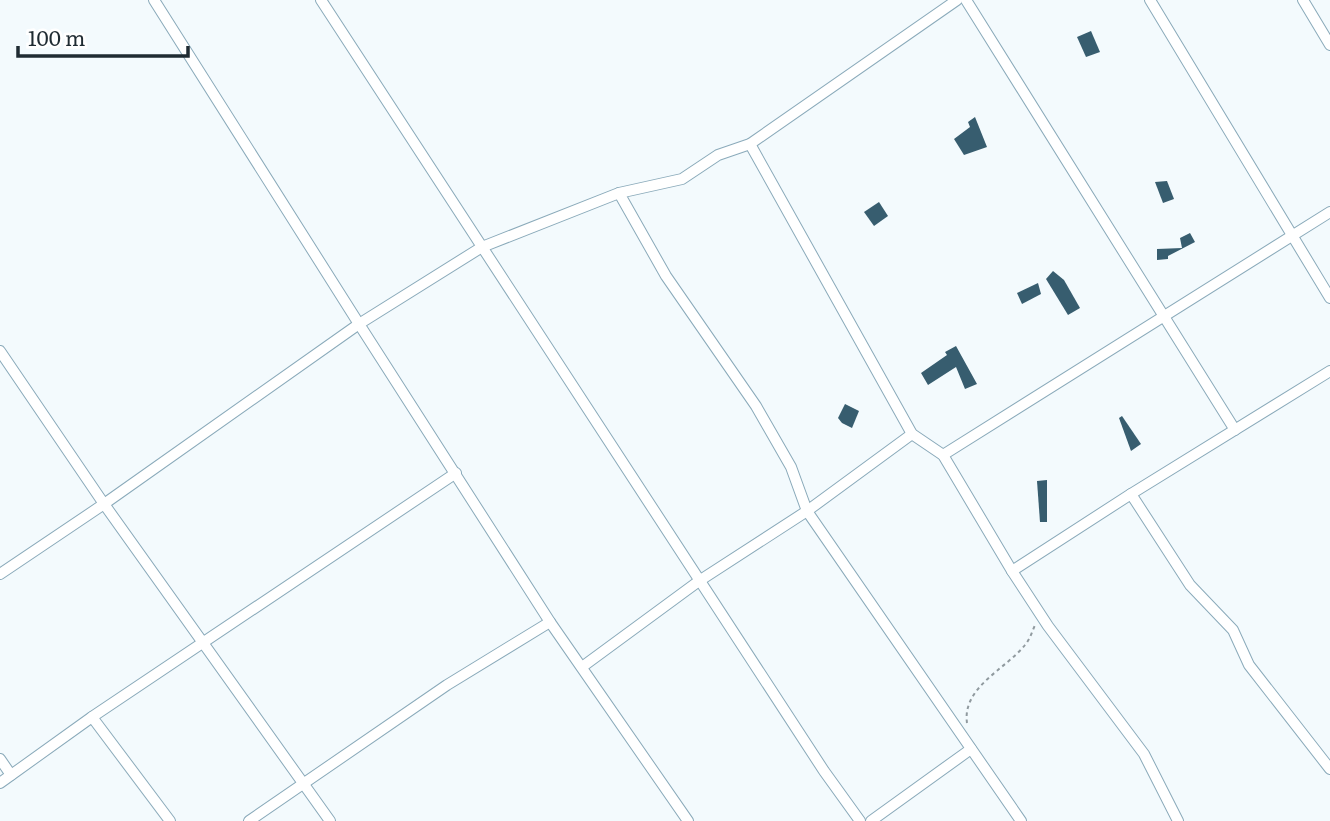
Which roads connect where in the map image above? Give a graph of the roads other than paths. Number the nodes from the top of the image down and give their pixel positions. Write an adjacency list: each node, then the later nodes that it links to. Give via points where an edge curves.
1 (154, 0): 15 (street)
2 (321, 0): 12 (street)
3 (957, 0): 8 (street)
4 (967, 0): 14 (street)
5 (1150, 0): 11 (street)
6 (1303, 0): 7 (street)
7 (1330, 45)
8 (750, 144): 9 (street, via 718,155 682,179); 19 (street)
9 (619, 193): 12 (street); 24 (street, via 666,276 756,406 791,467)
10 (1330, 212): 11 (street)
11 (1292, 235): 13 (street); 14 (street)
12 (482, 247): 15 (street); 27 (street)
13 (1330, 298)
14 (1163, 317): 18 (street); 20 (street)
15 (359, 324): 21 (street); 23 (street)
16 (0, 351): 23 (street)
17 (1330, 371): 18 (street)
18 (1234, 430): 22 (street)
19 (912, 434): 20 (street); 24 (street)
20 (943, 455): 25 (street)
21 (456, 473): 28 (street); 29 (street)
22 (1131, 494): 25 (street); 34 (street, via 1190,585 1233,630 1249,665)
23 (104, 504): 26 (street); 29 (street)
24 (807, 512): 27 (street); 32 (street)
25 (1012, 571): 45 (street, via 1144,754)
26 (0, 574)
27 (699, 581): 30 (street); 42 (street)
28 (550, 622): 30 (street); 37 (street)
29 (203, 643): 31 (street); 37 (street)
30 (582, 667): 41 (street)
31 (92, 717): 35 (street); 38 (street)
32 (971, 749): 43 (street); 44 (street)
33 (0, 759): 35 (street)
34 (1330, 769)
35 (11, 775): 36 (street)
36 (0, 783)
37 (303, 783): 39 (street); 40 (street)
38 (170, 821)
39 (249, 821)
40 (330, 821)
41 (688, 821)
42 (860, 821)
43 (871, 821)
44 (1021, 821)
45 (1178, 821)

